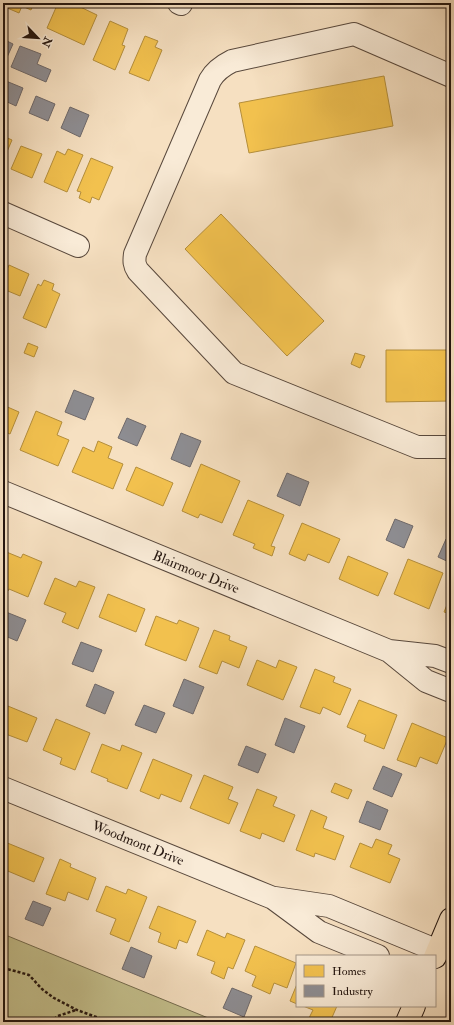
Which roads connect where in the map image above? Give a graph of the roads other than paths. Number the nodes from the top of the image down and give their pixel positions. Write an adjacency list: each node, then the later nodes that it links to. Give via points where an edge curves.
1 (451, 76): 4 (street, via 354,34 226,64 218,69 210,80 134,260 134,266 138,271 234,373 417,447)
2 (3, 213): 3 (street)
3 (78, 246)
4 (451, 447)
5 (3, 492): 6 (street, Blairmoor Drive)
6 (389, 651): 7 (street, Blairmoor Drive, via 435,656); 8 (street, Blairmoor Drive, via 426,681)
7 (451, 662)
8 (451, 691)
9 (3, 788): 10 (street, Woodmont Drive)
10 (273, 898): 12 (street, Woodmont Drive, via 329,906); 13 (street, Woodmont Drive, via 319,932)
11 (451, 919): 12 (main road)
12 (436, 954)
13 (376, 955)
14 (414, 1007): 15 (main road)
15 (407, 1022)

